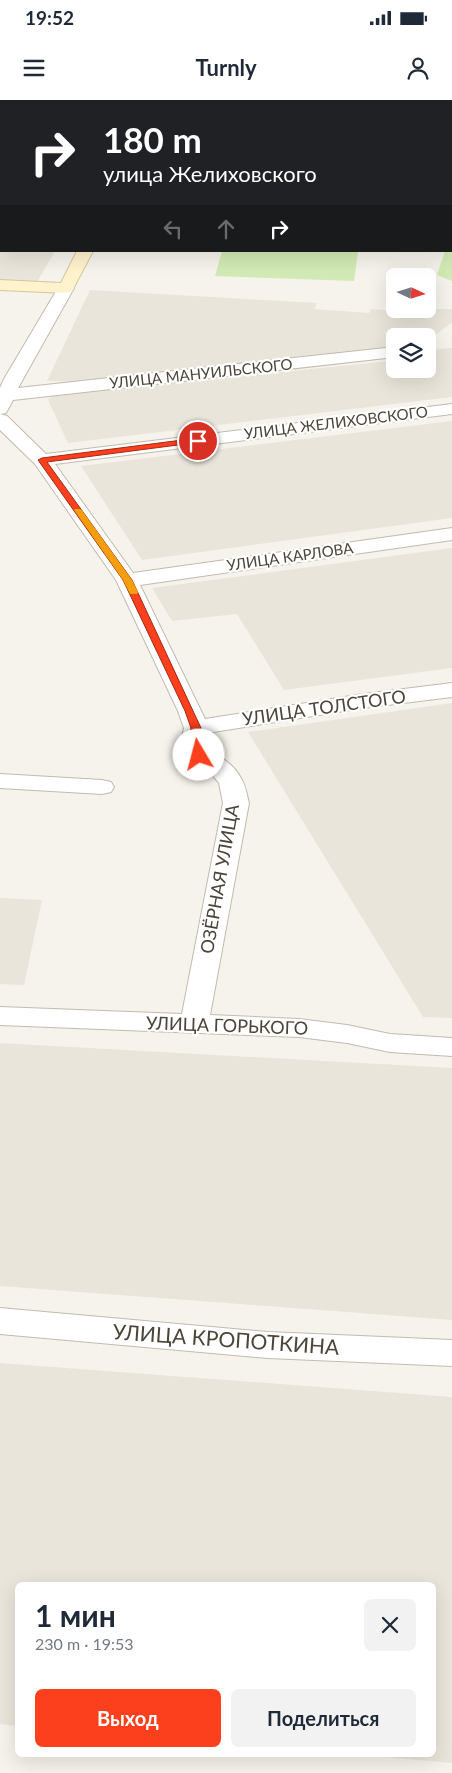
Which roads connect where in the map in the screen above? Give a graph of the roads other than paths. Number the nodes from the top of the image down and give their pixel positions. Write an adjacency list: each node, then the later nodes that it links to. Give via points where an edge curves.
1 (84, 252): 3 (main road)
2 (0, 286): 3 (main road)
3 (66, 288): 5 (street)
4 (386, 353): 6 (street, УЛИЦА МАНУИЛЬСКОГО)
5 (6, 378): 6 (street)
6 (3, 402)
7 (452, 409): 9 (street, УЛИЦА ЖЕЛИХОВСКОГО)
8 (0, 420): 9 (street, ОЗЁРНАЯ УЛИЦА)
9 (42, 460): 11 (street, ОЗЁРНАЯ УЛИЦА)
10 (452, 534): 11 (street, УЛИЦА КАРЛОВА)
11 (128, 580): 13 (street, ОЗЁРНАЯ УЛИЦА)
12 (452, 690): 13 (street, УЛИЦА ТОЛСТОГО, via 363,700)
13 (196, 728): 17 (street, ОЗЁРНАЯ УЛИЦА, via 193,742 199,755 218,766 231,782 236,803)
14 (0, 781): 15 (street)
15 (102, 787)
16 (0, 1016): 17 (street, УЛИЦА ГОРЬКОГО)
17 (194, 1025): 18 (street, УЛИЦА ГОРЬКОГО, via 299,1028 390,1042)
18 (452, 1047)
19 (0, 1321): 20 (street, УЛИЦА КРОПОТКИНА, via 268,1345)
20 (452, 1353)

